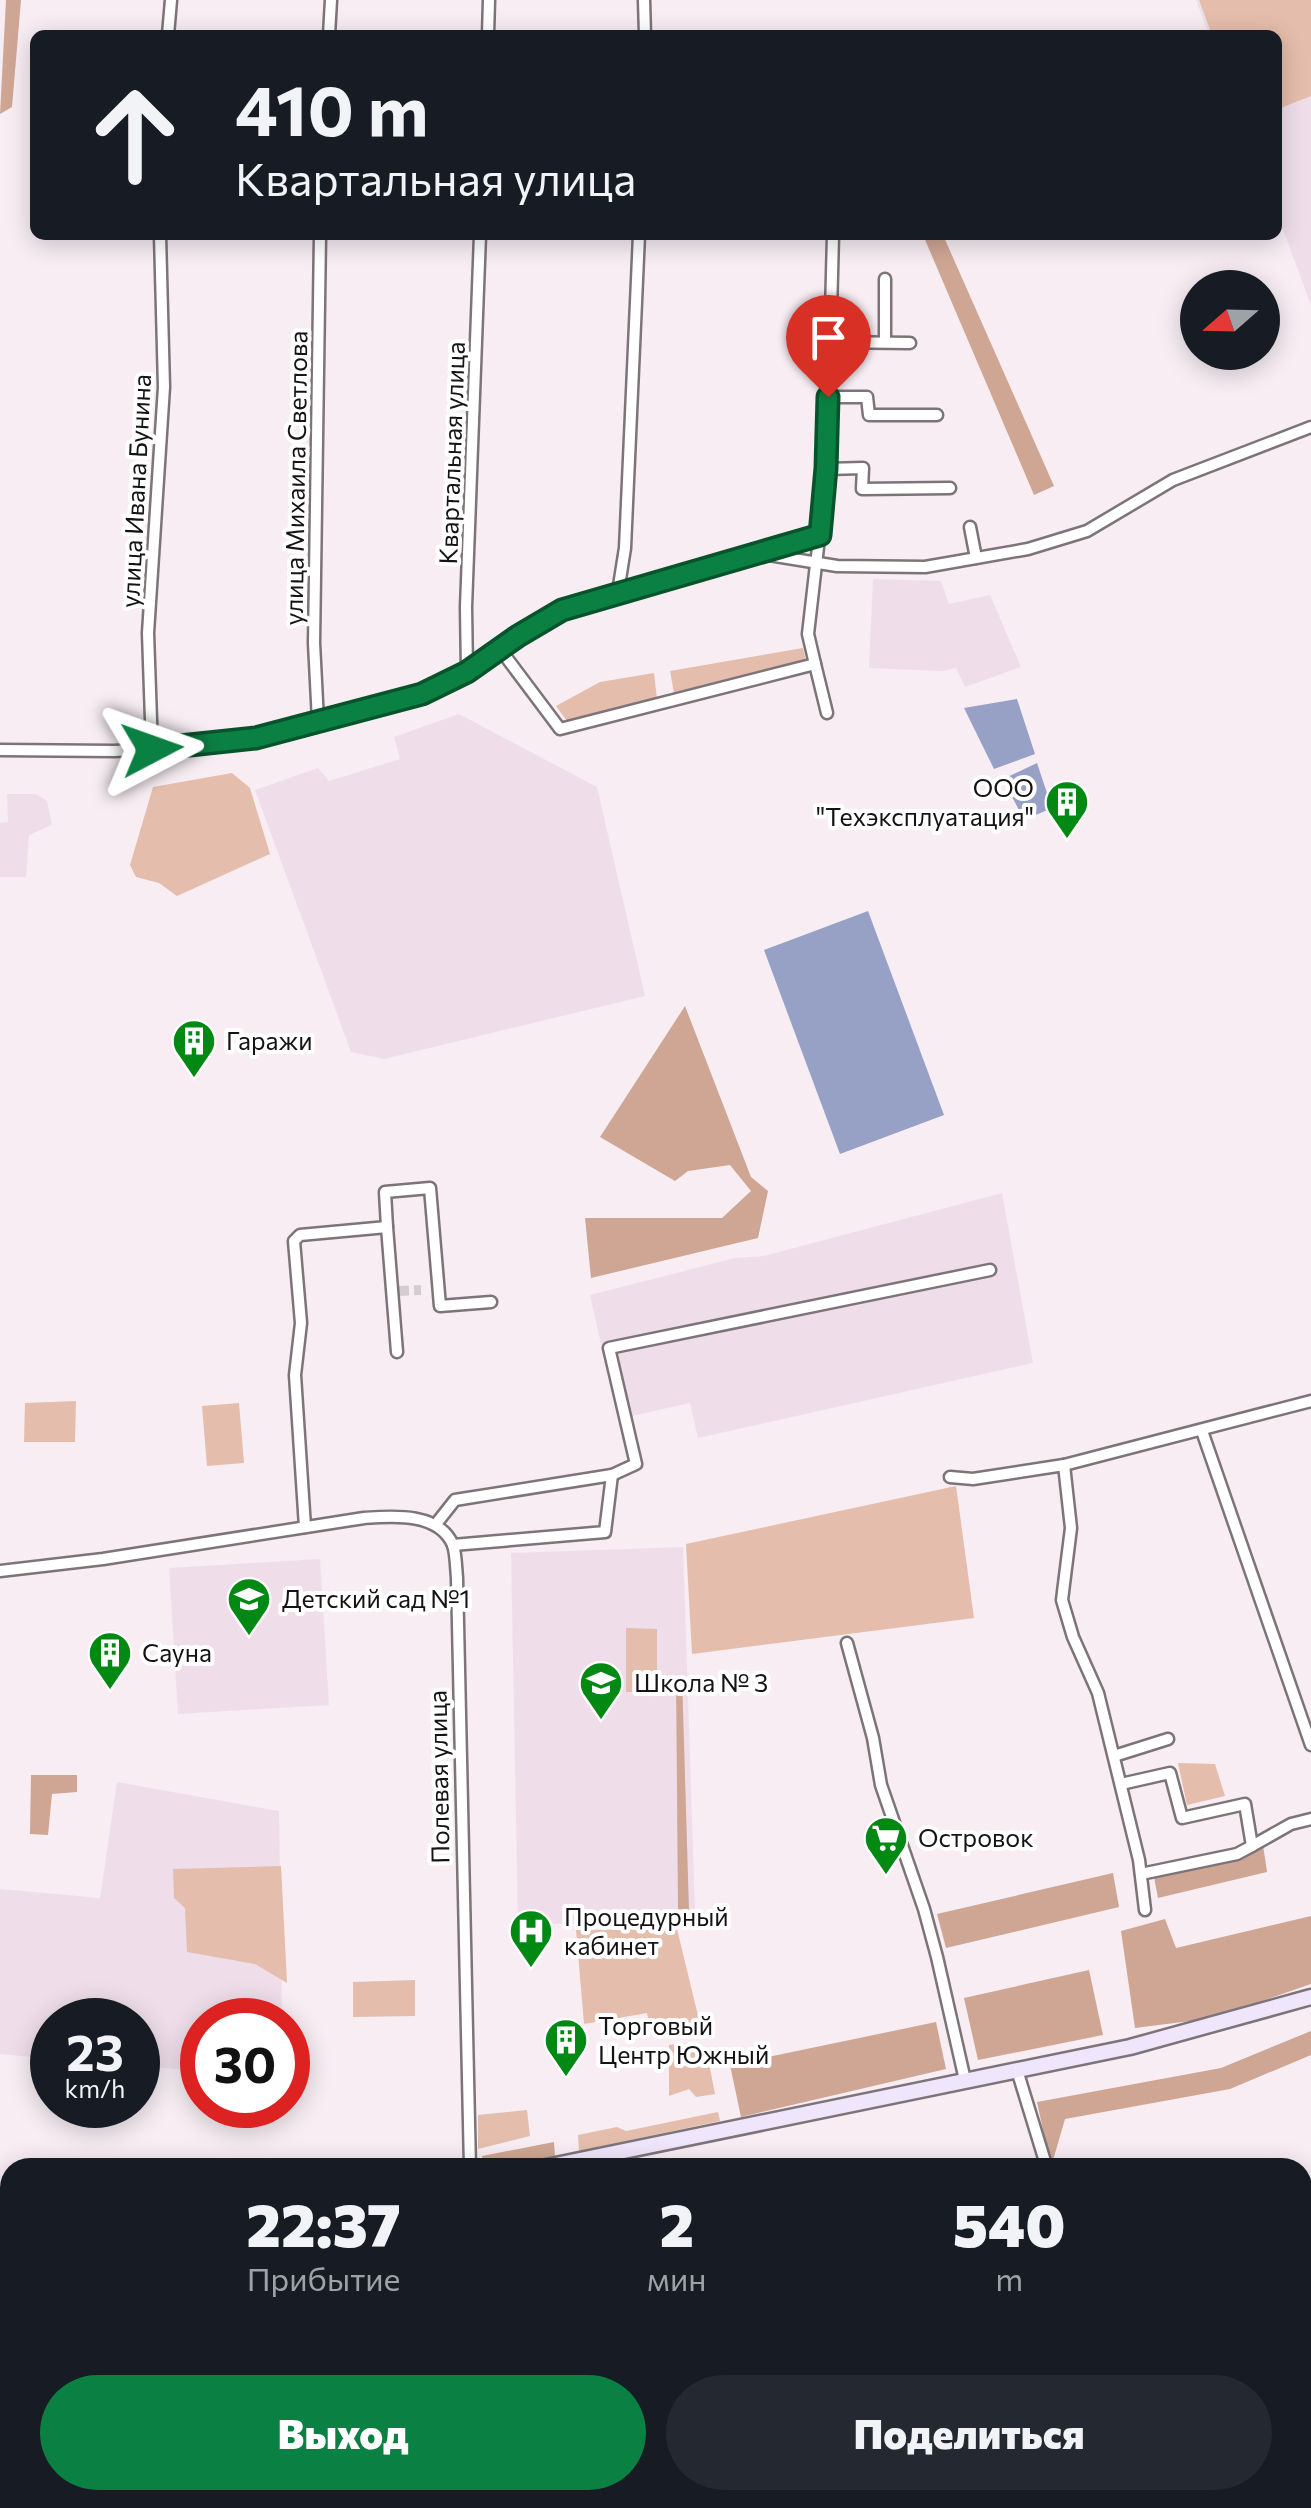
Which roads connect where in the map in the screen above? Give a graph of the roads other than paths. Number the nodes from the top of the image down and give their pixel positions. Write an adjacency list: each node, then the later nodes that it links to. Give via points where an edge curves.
1 (171, 0): 5 (street)
2 (331, 0): 6 (street)
3 (489, 0): 7 (street)
4 (644, 0): 8 (street)
5 (168, 30)
6 (329, 30)
7 (488, 30)
8 (645, 30)
9 (160, 240): 34 (street, улица Ивана Бунина, via 164,388 148,633)
10 (320, 240): 33 (street, улица Михаила Светлова)
11 (480, 240): 31 (street, Квартальная улица)
12 (639, 240): 28 (street)
13 (833, 240): 16 (street)
14 (886, 279): 15 (street)
15 (885, 341): 16 (street); 17 (street)
16 (830, 342): 18 (street)
17 (910, 343)
18 (828, 397): 19 (street, via 867,397 868,415); 21 (street)
19 (938, 415)
20 (1311, 427): 26 (street, via 1173,480 1087,530)
21 (826, 468): 22 (street, via 863,468 862,489); 24 (street)
22 (950, 488)
23 (970, 527): 26 (street)
24 (820, 535): 25 (street); 27 (street)
25 (756, 553): 27 (street); 28 (street)
26 (976, 558): 27 (street, via 925,567)
27 (815, 562): 30 (street, via 808,634)
28 (618, 592): 29 (street, via 562,610)
29 (500, 648): 30 (street, via 560,729); 31 (street)
30 (815, 664): 32 (street)
31 (467, 672): 33 (street, via 422,694)
32 (827, 713)
33 (318, 721): 34 (street, via 256,738)
34 (152, 749): 35 (street)
35 (0, 750)
36 (387, 1227): 38 (street, via 384,1192 430,1188); 41 (street); 48 (street, via 294,1241)
37 (990, 1270): 45 (street, via 609,1348 636,1464)
38 (438, 1288): 39 (street); 40 (street, via 440,1306)
39 (422, 1290)
40 (491, 1302)
41 (397, 1352)
42 (1311, 1401): 43 (street)
43 (1202, 1431): 44 (street); 53 (street)
44 (1064, 1465): 46 (street); 54 (street, via 1071,1528 1062,1600)
45 (612, 1475): 47 (street, via 455,1500); 49 (street, via 606,1532)
46 (950, 1477)
47 (436, 1524): 48 (street, via 401,1516); 49 (street)
48 (305, 1527): 50 (street)
49 (453, 1545): 63 (street, Полевая улица)
50 (0, 1571)
51 (847, 1643): 62 (street, via 880,1785 938,1957)
52 (1168, 1739): 54 (street)
53 (1311, 1745)
54 (1114, 1756): 55 (street)
55 (1120, 1784): 57 (street, via 1170,1773 1182,1818 1245,1804); 58 (street)
56 (1311, 1819): 57 (street)
57 (1252, 1846): 58 (street)
58 (1141, 1874): 59 (street)
59 (1145, 1910)
60 (1311, 1997): 61 (main road)
61 (1017, 2070): 62 (main road); 65 (street)
62 (965, 2080): 64 (main road)
63 (470, 2158)
64 (597, 2158)
65 (1044, 2158)

